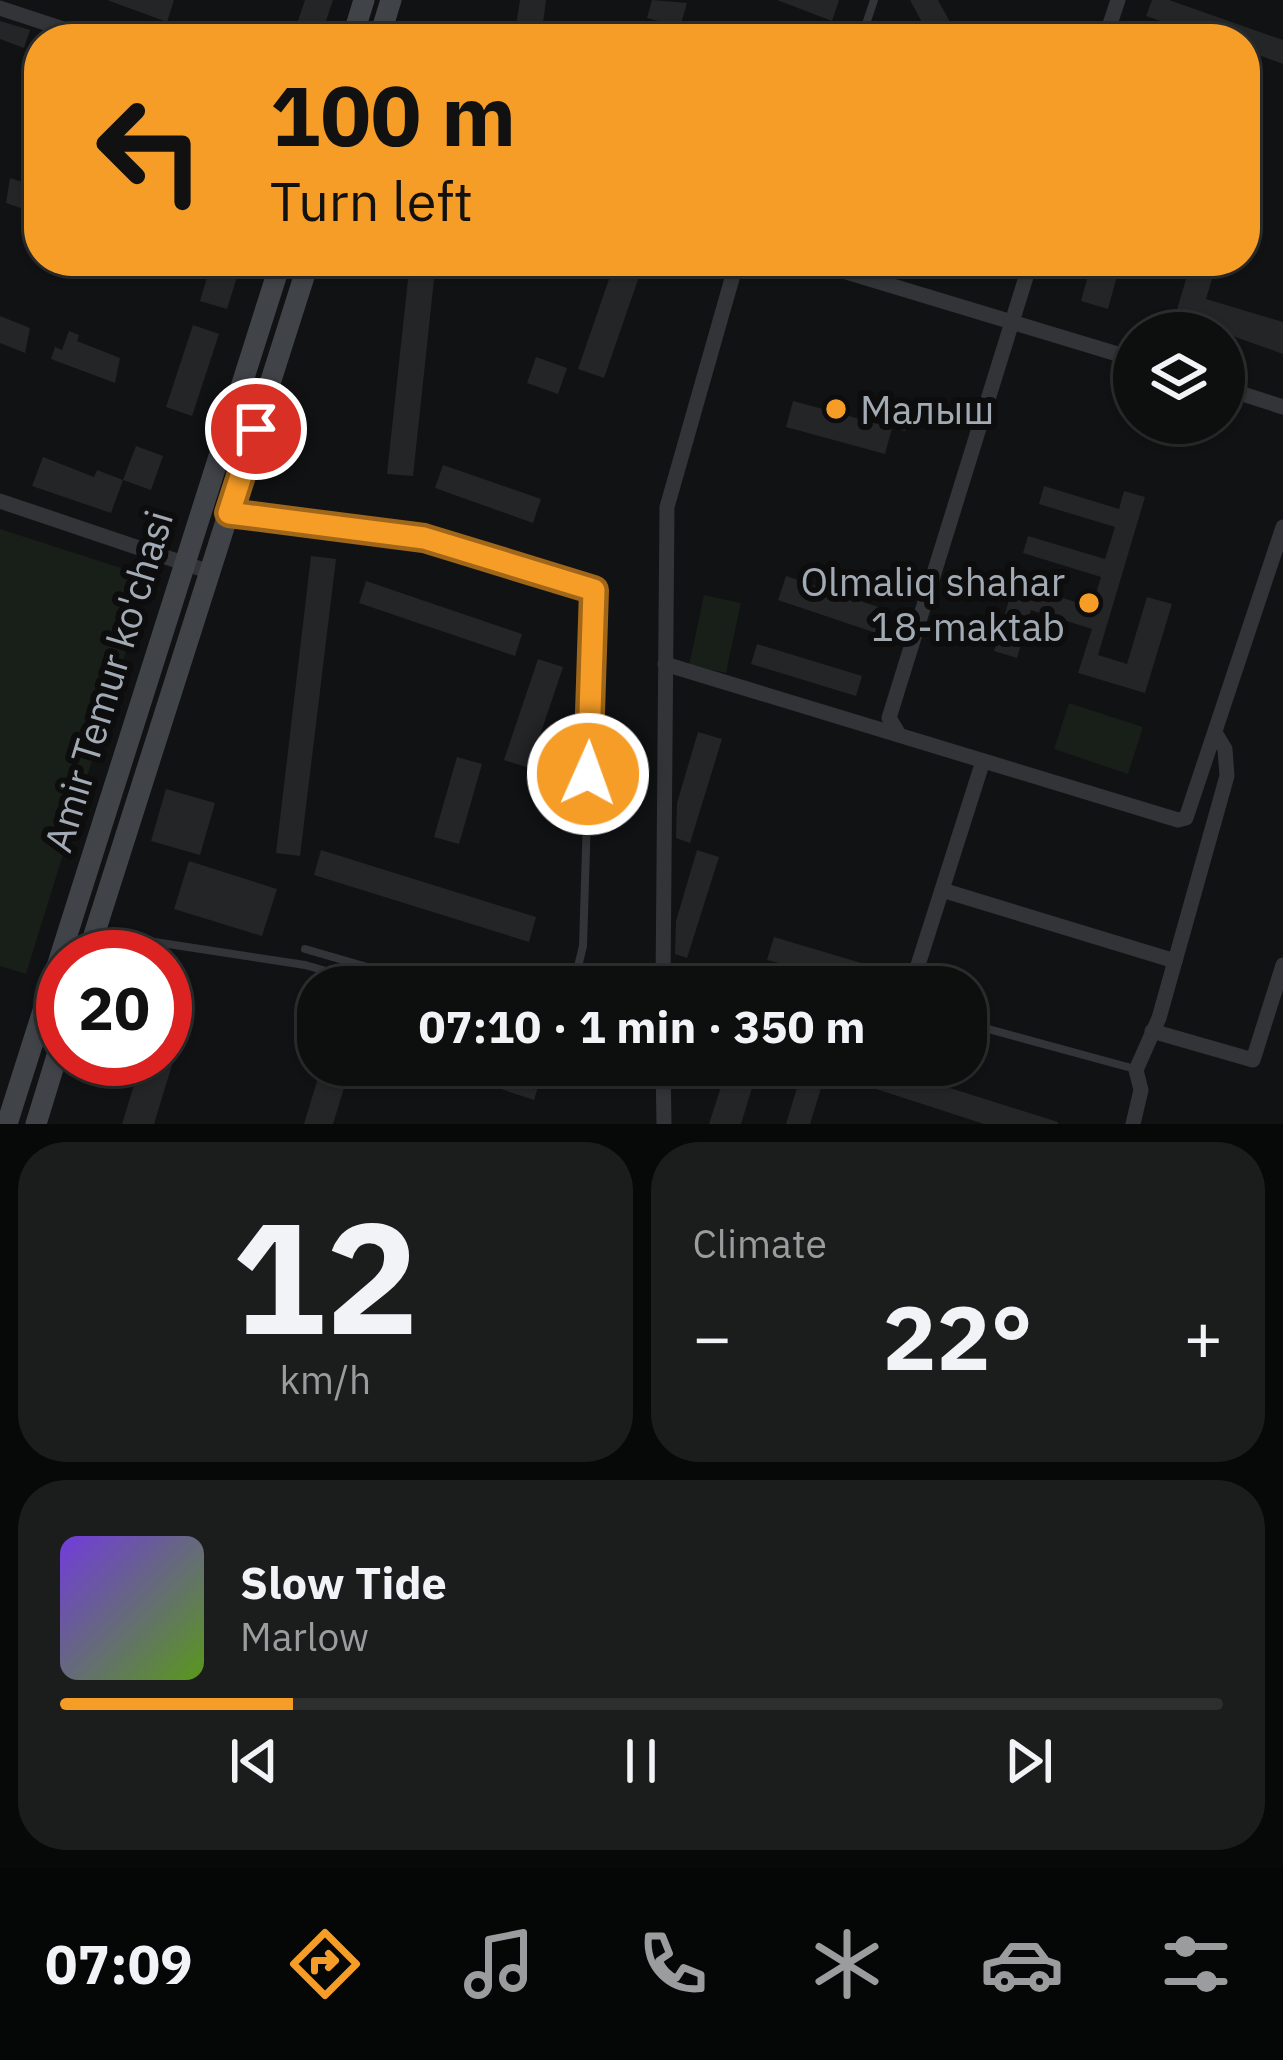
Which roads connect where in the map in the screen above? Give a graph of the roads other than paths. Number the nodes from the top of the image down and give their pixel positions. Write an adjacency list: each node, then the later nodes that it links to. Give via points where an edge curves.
1 (0, 8): 2 (street)
2 (49, 24)
3 (275, 276): 15 (main road, Amir Temur ko'chasi)
4 (304, 276): 13 (main road, Amir Temur ko'chasi)
5 (733, 276): 17 (street, via 668,507)
6 (863, 276): 8 (street)
7 (1026, 276): 8 (street)
8 (1013, 319): 9 (street); 18 (street, via 890,718)
9 (1113, 351)
10 (1245, 395): 11 (street)
11 (1283, 407)
12 (0, 501): 15 (street)
13 (229, 513): 16 (main road, Amir Temur ko'chasi); 30 (lane, via 424,538 594,590)
14 (1283, 527): 19 (street)
15 (182, 562): 16 (street); 22 (main road, Amir Temur ko'chasi)
16 (210, 572): 23 (main road, Amir Temur ko'chasi)
17 (665, 664): 18 (street); 31 (street)
18 (897, 731): 20 (street)
19 (1216, 734): 20 (street, via 1192,808 1178,820); 26 (street, via 1227,776)
20 (983, 761): 21 (street)
21 (942, 890): 26 (street); 32 (street)
22 (67, 930)
23 (95, 930)
24 (192, 948): 28 (lane)
25 (305, 949): 29 (lane)
26 (1175, 961): 35 (street)
27 (1283, 965): 35 (street, via 1253,1060)
28 (308, 966)
29 (364, 966)
30 (578, 966)
31 (663, 966)
32 (918, 966)
33 (987, 1029): 36 (lane)
34 (36, 1031): 39 (main road, Amir Temur ko'chasi)
35 (1152, 1031): 36 (street)
36 (1136, 1070): 42 (street, via 1141,1090)
37 (48, 1086): 40 (main road)
38 (663, 1086): 41 (street)
39 (7, 1124)
40 (36, 1124)
41 (664, 1124)
42 (1133, 1124)

